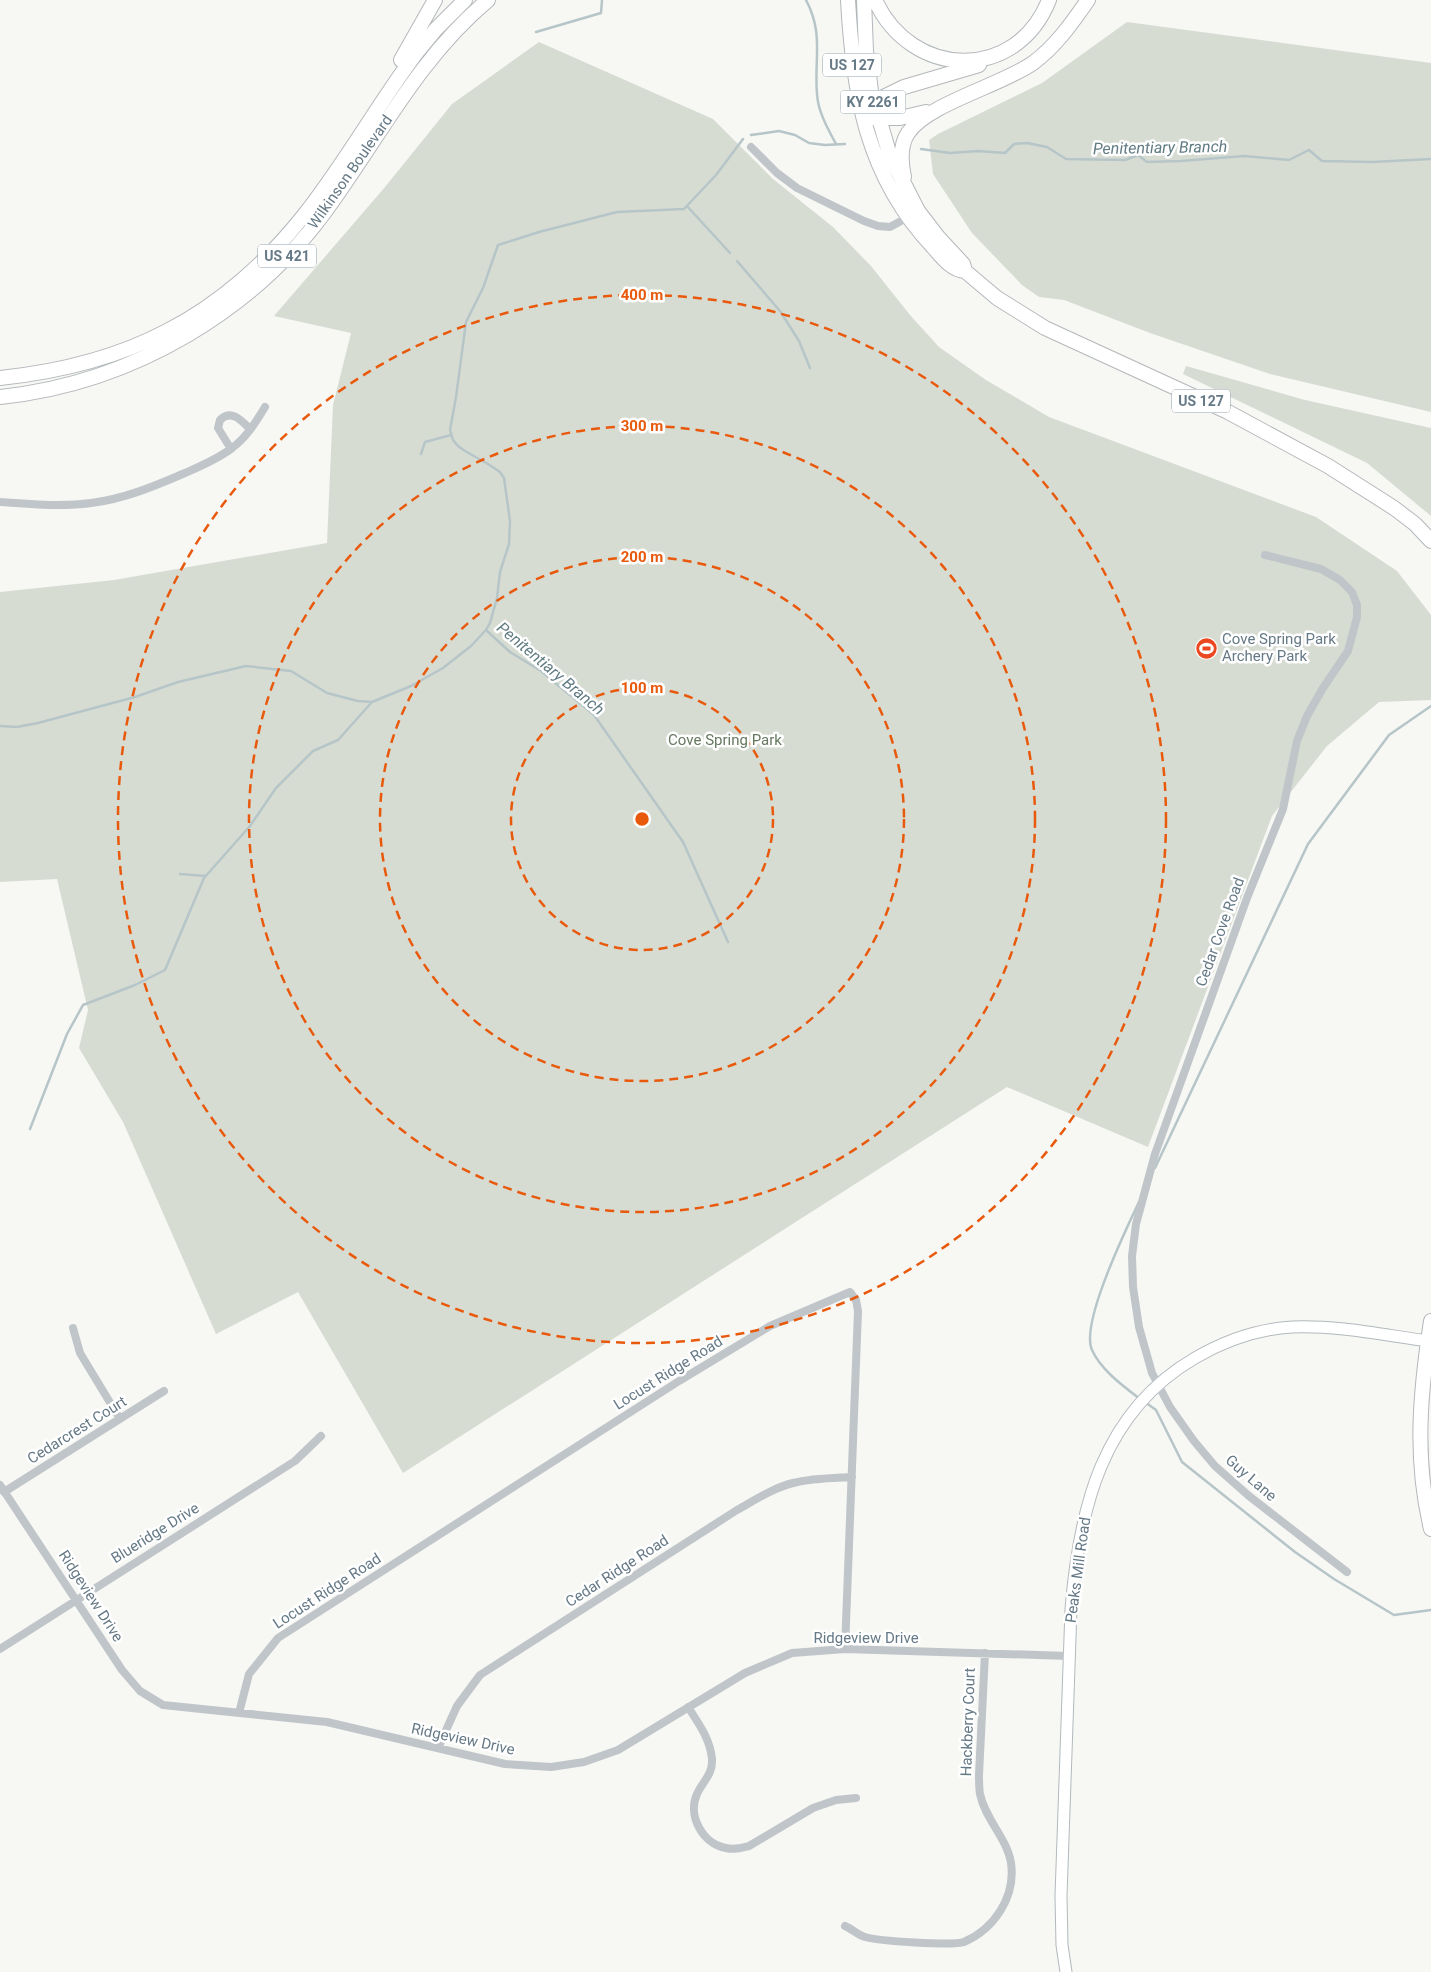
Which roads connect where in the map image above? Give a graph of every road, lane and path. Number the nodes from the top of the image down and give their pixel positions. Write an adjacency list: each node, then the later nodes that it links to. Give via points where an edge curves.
1 (435, 0): 13 (highway)
2 (465, 0): 13 (highway, Wilkinson Boulevard / US 421, via 417,52)
3 (488, 0): 19 (highway, Wilkinson Boulevard / US 421, via 463,22 410,84 360,162 314,225 253,289 190,334 130,364 75,383)
4 (848, 0): 12 (highway, US 127, via 851,55)
5 (864, 0): 10 (highway, KY 2261)
6 (875, 0): 9 (highway, via 886,22 904,41 940,58 980,59 1007,50)
7 (1049, 0): 9 (highway, via 1035,26)
8 (1088, 0): 11 (highway, US 127, via 1057,41 1033,63)
9 (1022, 40): 10 (highway, via 990,61 904,87)
10 (873, 102): 12 (highway); 14 (highway, KY 2261)
11 (943, 107): 14 (highway, via 910,117); 16 (highway, US 127, via 921,120 907,134 902,160)
12 (861, 113): 14 (highway); 17 (highway, US 127, via 884,177)
13 (373, 116): 18 (highway, Wilkinson Boulevard / US 421, via 298,222 250,273 210,304 167,331 119,351 68,367)
14 (878, 118): 16 (highway, KY 2261, via 890,156)
15 (751, 147): 17 (street, via 773,170 797,188 864,221 884,227 895,225)
16 (906, 190): 17 (highway, US 127)
17 (914, 214): 24 (highway, US 127, via 926,240 957,271 965,271 996,298 1045,328 1228,412 1328,466 1394,508)
18 (0, 378)
19 (0, 397)
20 (264, 407): 21 (street)
21 (250, 429): 22 (street); 22 (street, via 231,415 220,420 218,428)
22 (231, 449): 23 (street, via 165,481 106,501 80,504)
23 (0, 502)
24 (1431, 541)
25 (1265, 555): 29 (street, Cedar Cove Road, via 1320,569 1340,580 1352,592 1357,617 1348,651 1307,716 1297,741 1283,809 1183,1072 1142,1199 1134,1240 1133,1287 1142,1339)
26 (1431, 1321): 28 (highway)
27 (73, 1328): 31 (street, via 80,1353)
28 (1428, 1341): 29 (street, Peaks Mill Road, via 1330,1328 1269,1330 1204,1352); 35 (highway, via 1419,1430 1422,1477)
29 (1157, 1386): 36 (street, Guy Lane, via 1215,1466); 41 (street, Peaks Mill Road, via 1118,1432 1091,1492 1076,1562)
30 (164, 1391): 31 (street, Cedarcrest Court)
31 (120, 1419): 34 (street, Cedarcrest Court)
32 (322, 1436): 37 (street, Blueridge Drive, via 295,1461)
33 (852, 1477): 39 (street, Locust Ridge Road); 43 (street, Locust Ridge Road, via 858,1311 850,1292 770,1326 679,1381 278,1638 249,1674); 44 (street, Cedar Ridge Road, via 820,1478 770,1492 480,1675 456,1706)
34 (2, 1488): 37 (street, Ridgeview Drive)
35 (1431, 1529)
36 (1347, 1572)
37 (77, 1599): 38 (street, Blueridge Drive); 43 (street, Ridgeview Drive, via 122,1670 140,1691 163,1704)
38 (0, 1649)
39 (845, 1649): 40 (street, Ridgeview Drive); 42 (street, Ridgeview Drive, via 792,1653 745,1673)
40 (984, 1653): 41 (street, Ridgeview Drive); 46 (street, Hackberry Court, via 980,1795 1006,1846 1011,1864 1011,1881 998,1918 982,1932 962,1942 944,1945 866,1937)
41 (1068, 1656): 47 (street, Peaks Mill Road, via 1061,1913)
42 (688, 1707): 44 (street, Ridgeview Drive, via 618,1750 584,1762 551,1767 505,1764); 45 (street, via 705,1732 712,1760 711,1772 697,1794 694,1813 711,1842 727,1848 749,1846 813,1808 836,1800)
43 (239, 1713): 44 (street, Ridgeview Drive, via 327,1722)
44 (438, 1748)
45 (856, 1798)
46 (845, 1926)
47 (1066, 1972)

